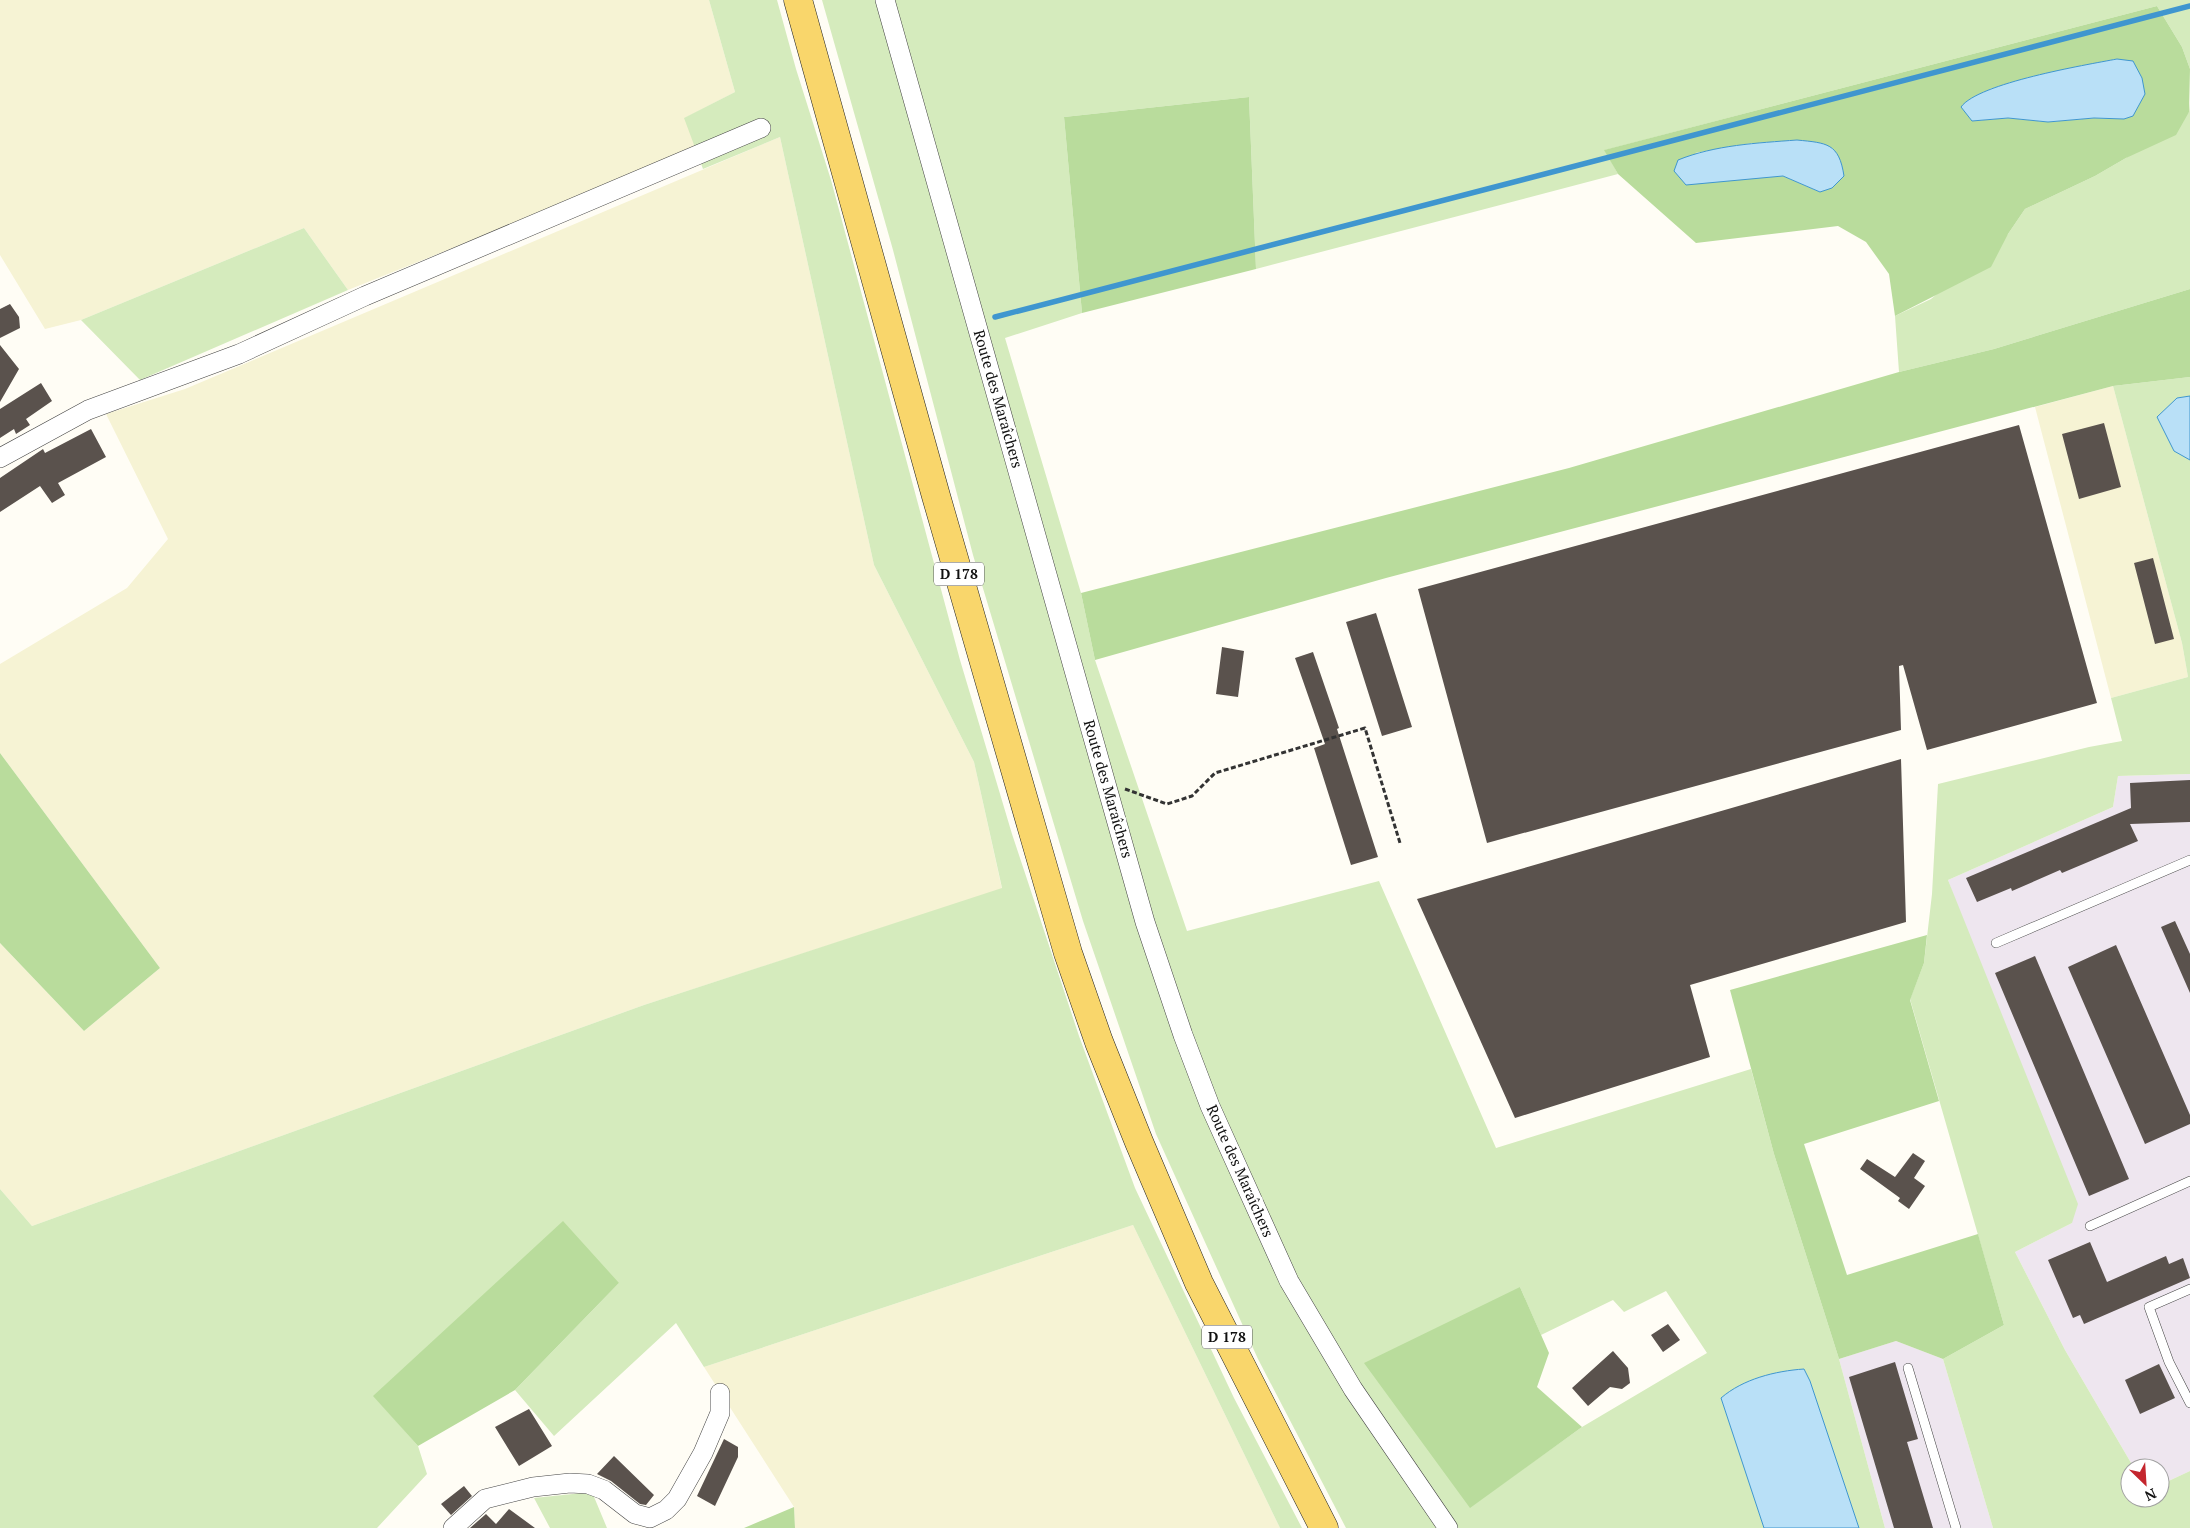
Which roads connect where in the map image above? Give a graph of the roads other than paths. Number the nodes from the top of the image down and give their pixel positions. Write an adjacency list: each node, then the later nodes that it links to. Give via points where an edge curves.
1 (798, 0): 14 (main road, D 178, via 1065,944 1099,1042 1199,1283)
2 (885, 0): 15 (street, Route des Maraîchers, via 1145,922 1183,1035 1210,1106 1289,1281 1353,1389)
3 (762, 128): 4 (street, via 365,296 240,354 88,410)
4 (0, 458)
5 (2190, 860): 6 (lane)
6 (1996, 943)
7 (2190, 1181): 8 (lane)
8 (2090, 1226)
9 (2190, 1289): 12 (lane, via 2149,1307 2169,1362)
10 (1908, 1368): 16 (lane)
11 (720, 1393): 13 (street, via 720,1413 703,1453 677,1499 666,1510 650,1518 635,1514 604,1490 588,1484 570,1483 533,1487 485,1499)
12 (2190, 1403)
13 (454, 1528)
14 (1324, 1528)
15 (1448, 1528)
16 (1956, 1528)

